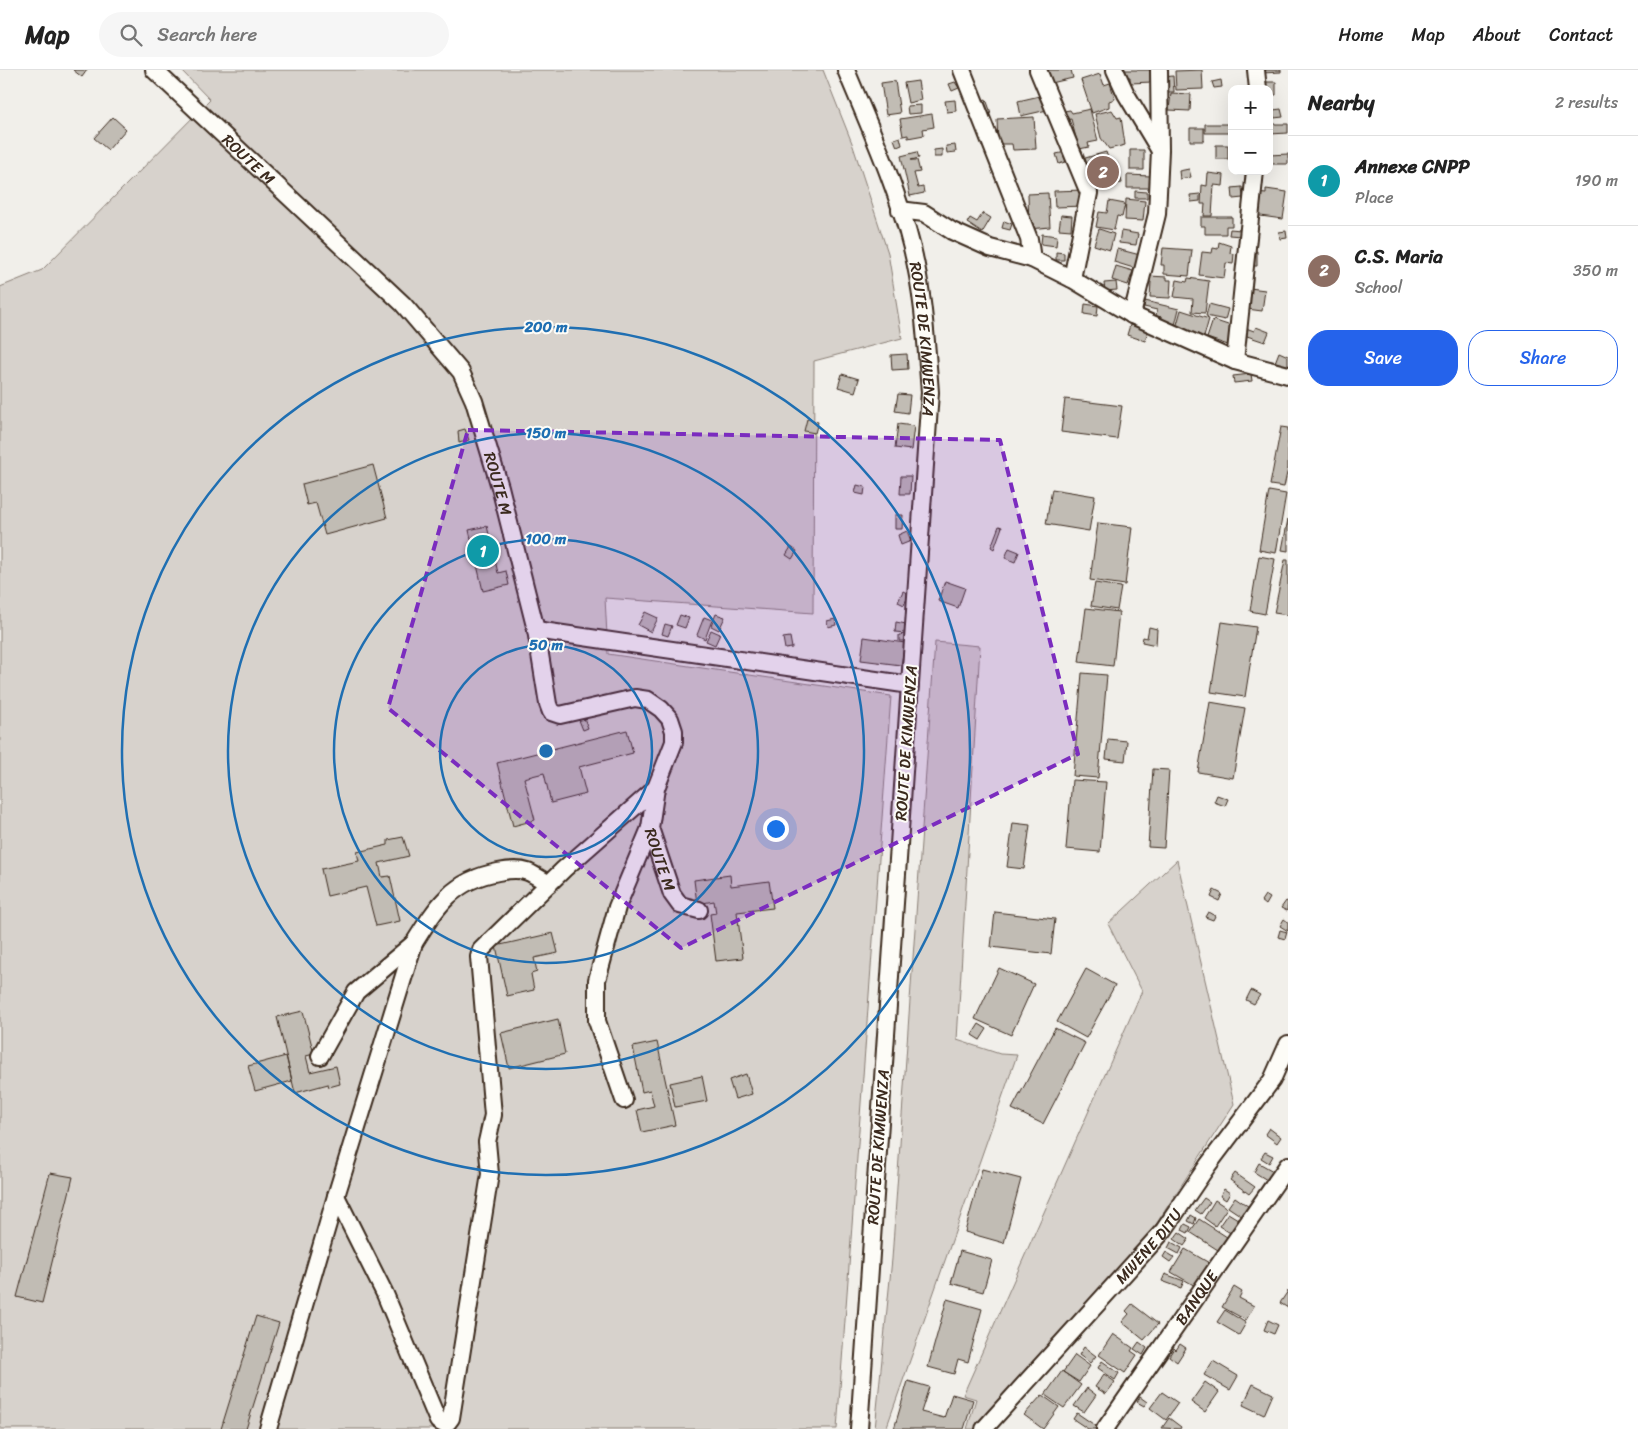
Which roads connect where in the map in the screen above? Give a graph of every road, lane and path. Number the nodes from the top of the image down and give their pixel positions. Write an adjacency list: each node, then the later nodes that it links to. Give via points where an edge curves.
1 (154, 70): 17 (street, ROUTE M, via 403,304 461,372 474,401 497,477)
2 (846, 70): 11 (street, ROUTE DE KIMWENZA)
3 (962, 70): 12 (street, via 1029,239)
4 (1038, 70): 13 (street, via 1089,193)
5 (1115, 70): 9 (street)
6 (1159, 70): 9 (street)
7 (1256, 70): 8 (street)
8 (1258, 85)
9 (1160, 150): 14 (street, via 1156,218)
10 (1255, 175): 15 (street)
11 (900, 210): 12 (street, via 924,213 952,231 990,248); 18 (street, ROUTE DE KIMWENZA, via 912,249 922,302 930,392)
12 (1032, 259): 13 (street)
13 (1072, 279): 14 (street)
14 (1132, 316): 15 (street)
15 (1235, 361): 16 (street)
16 (1288, 375)
17 (536, 630): 18 (street); 19 (street, ROUTE M, via 551,712 560,715 635,698 648,700 670,719 674,742)
18 (910, 685): 30 (street, ROUTE DE KIMWENZA)
19 (656, 788): 20 (street, ROUTE M); 21 (street)
20 (650, 828): 22 (street, ROUTE M, via 672,894 680,905); 26 (street, via 617,907 597,980 597,1021)
21 (549, 884): 23 (street, via 521,871 487,874 466,882 453,890 432,914); 28 (street, via 481,950 479,957 493,1115 487,1142 490,1174 451,1418 444,1424 438,1421 385,1294)
22 (699, 910)
23 (414, 943): 25 (street, via 356,992); 28 (street)
24 (1288, 1044): 31 (street, MWENE DITU, via 1272,1080 1164,1230)
25 (320, 1056)
26 (624, 1100)
27 (1288, 1165): 32 (street, BANQUE)
28 (336, 1196): 29 (street)
29 (268, 1429)
30 (858, 1429)
31 (984, 1429)
32 (1105, 1429)

